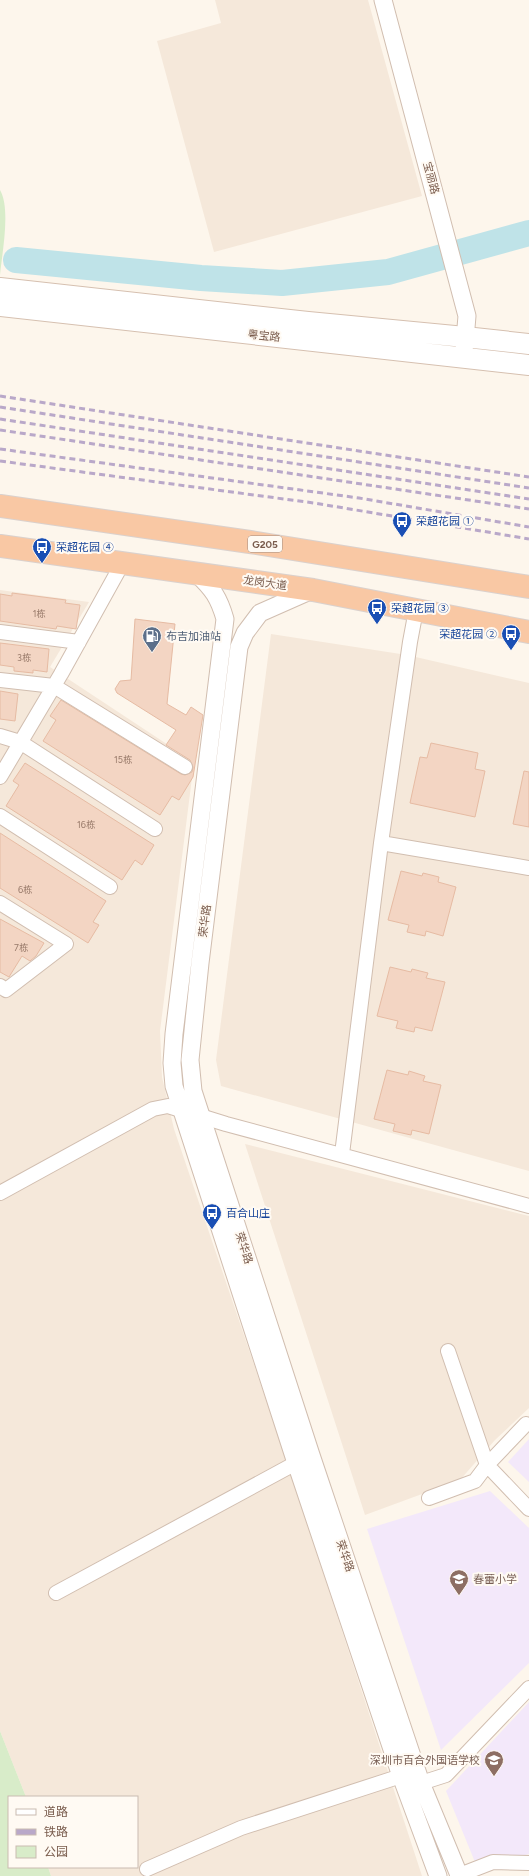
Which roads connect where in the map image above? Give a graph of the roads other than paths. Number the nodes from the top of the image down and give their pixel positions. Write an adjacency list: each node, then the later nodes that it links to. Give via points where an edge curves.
1 (383, 0): 4 (street, 宝丽路, via 468,316)
2 (0, 288): 4 (main road, 粤宝路)
3 (0, 306): 6 (main road, 粤宝路)
4 (465, 337): 5 (main road, 粤宝路); 6 (street, 宝丽路)
5 (529, 344)
6 (463, 357): 7 (main road, 粤宝路)
7 (529, 365)
8 (0, 506): 12 (highway, G205, via 258,543)
9 (0, 546): 10 (highway, 龙岗大道)
10 (122, 564): 11 (highway, 龙岗大道); 19 (street)
11 (197, 574): 13 (highway, 龙岗大道); 33 (street, 荣华路, via 213,590 225,619 172,1063)
12 (529, 587)
13 (313, 590): 14 (highway, 龙岗大道); 34 (street, 荣华路, via 260,613 245,633 239,647 190,1060 193,1090)
14 (416, 610): 15 (highway, 龙岗大道); 28 (street)
15 (497, 626): 17 (highway, 龙岗大道); 18 (main road)
16 (0, 632): 19 (street)
17 (529, 632)
18 (529, 636)
19 (79, 642): 21 (street)
20 (0, 680): 21 (street)
21 (54, 686): 23 (street); 24 (street)
22 (0, 736): 23 (street)
23 (20, 742): 25 (street); 27 (street)
24 (185, 767)
25 (0, 777)
26 (0, 816): 30 (street)
27 (155, 829)
28 (381, 843): 29 (street); 35 (street)
29 (529, 868)
30 (110, 887)
31 (0, 903): 32 (street, via 66,944 6,990)
32 (0, 986)
33 (181, 1110): 34 (street); 36 (street, via 168,1106 153,1109); 40 (street, 荣华路)
34 (202, 1117): 35 (street); 47 (street, 荣华路, via 311,1456)
35 (342, 1154): 37 (street)
36 (0, 1193)
37 (529, 1206)
38 (448, 1351): 41 (street)
39 (526, 1424): 41 (street)
40 (296, 1463): 44 (street); 46 (street, 荣华路)
41 (487, 1465): 42 (street, via 475,1481); 43 (street)
42 (429, 1498)
43 (529, 1509)
44 (56, 1593)
45 (529, 1688): 47 (street, via 446,1775)
46 (402, 1776): 49 (street, via 241,1828); 51 (street, 荣华路)
47 (421, 1783): 50 (street, 荣华路)
48 (529, 1863): 50 (street, via 493,1862)
49 (147, 1869)
50 (458, 1875)
51 (438, 1876)

